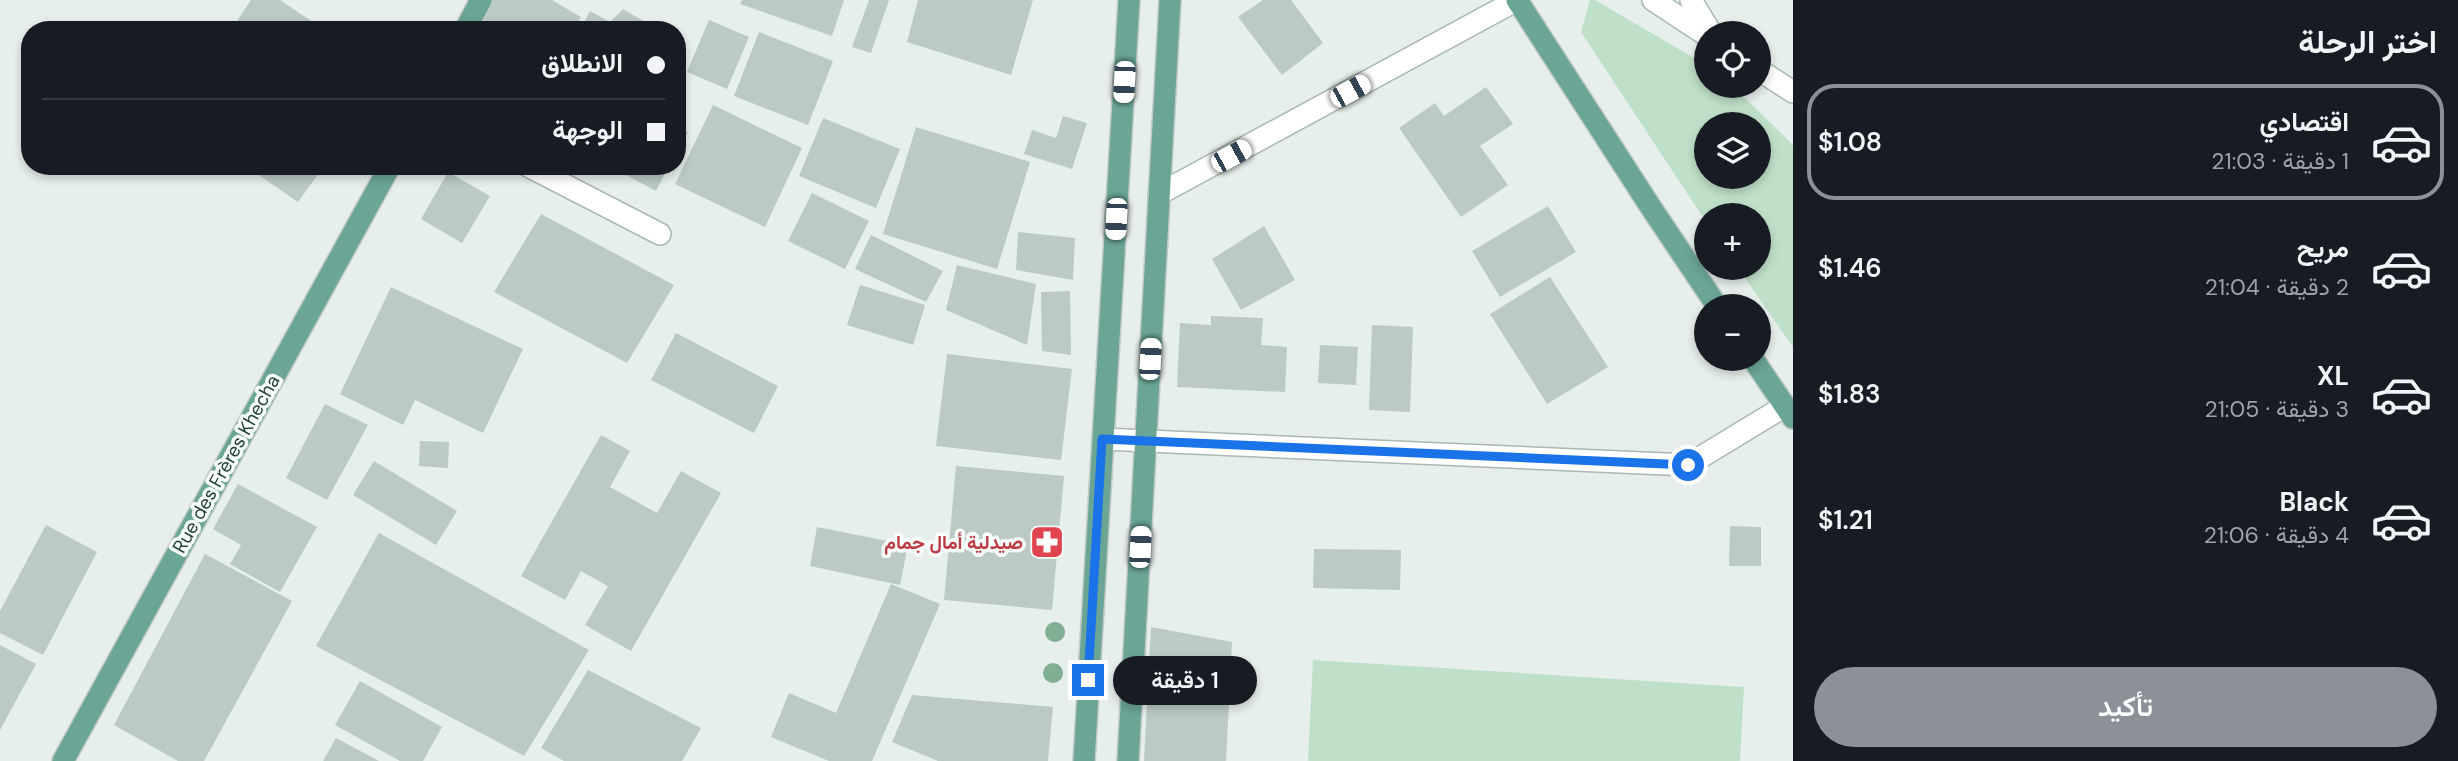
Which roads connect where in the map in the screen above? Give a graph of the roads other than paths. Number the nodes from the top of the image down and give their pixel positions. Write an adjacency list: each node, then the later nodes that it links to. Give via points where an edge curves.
1 (481, 0): 7 (main road)
2 (1129, 0): 19 (main road)
3 (1170, 0): 14 (main road)
4 (1517, 0): 14 (street); 16 (main road)
5 (1653, 0): 9 (street)
6 (1691, 0): 8 (street)
7 (470, 21)
8 (1702, 21)
9 (1694, 25)
10 (1771, 78): 11 (street)
11 (1793, 92)
12 (385, 175): 21 (main road, Rue des Frères Khecha)
13 (545, 175): 15 (street)
14 (1159, 194): 20 (main road)
15 (660, 234)
16 (1709, 294)
17 (1761, 371): 18 (main road)
18 (1789, 412): 20 (street, via 1688,465)
19 (1102, 439): 20 (street); 22 (main road)
20 (1146, 441): 23 (main road)
21 (63, 761)
22 (1083, 761)
23 (1128, 761)

